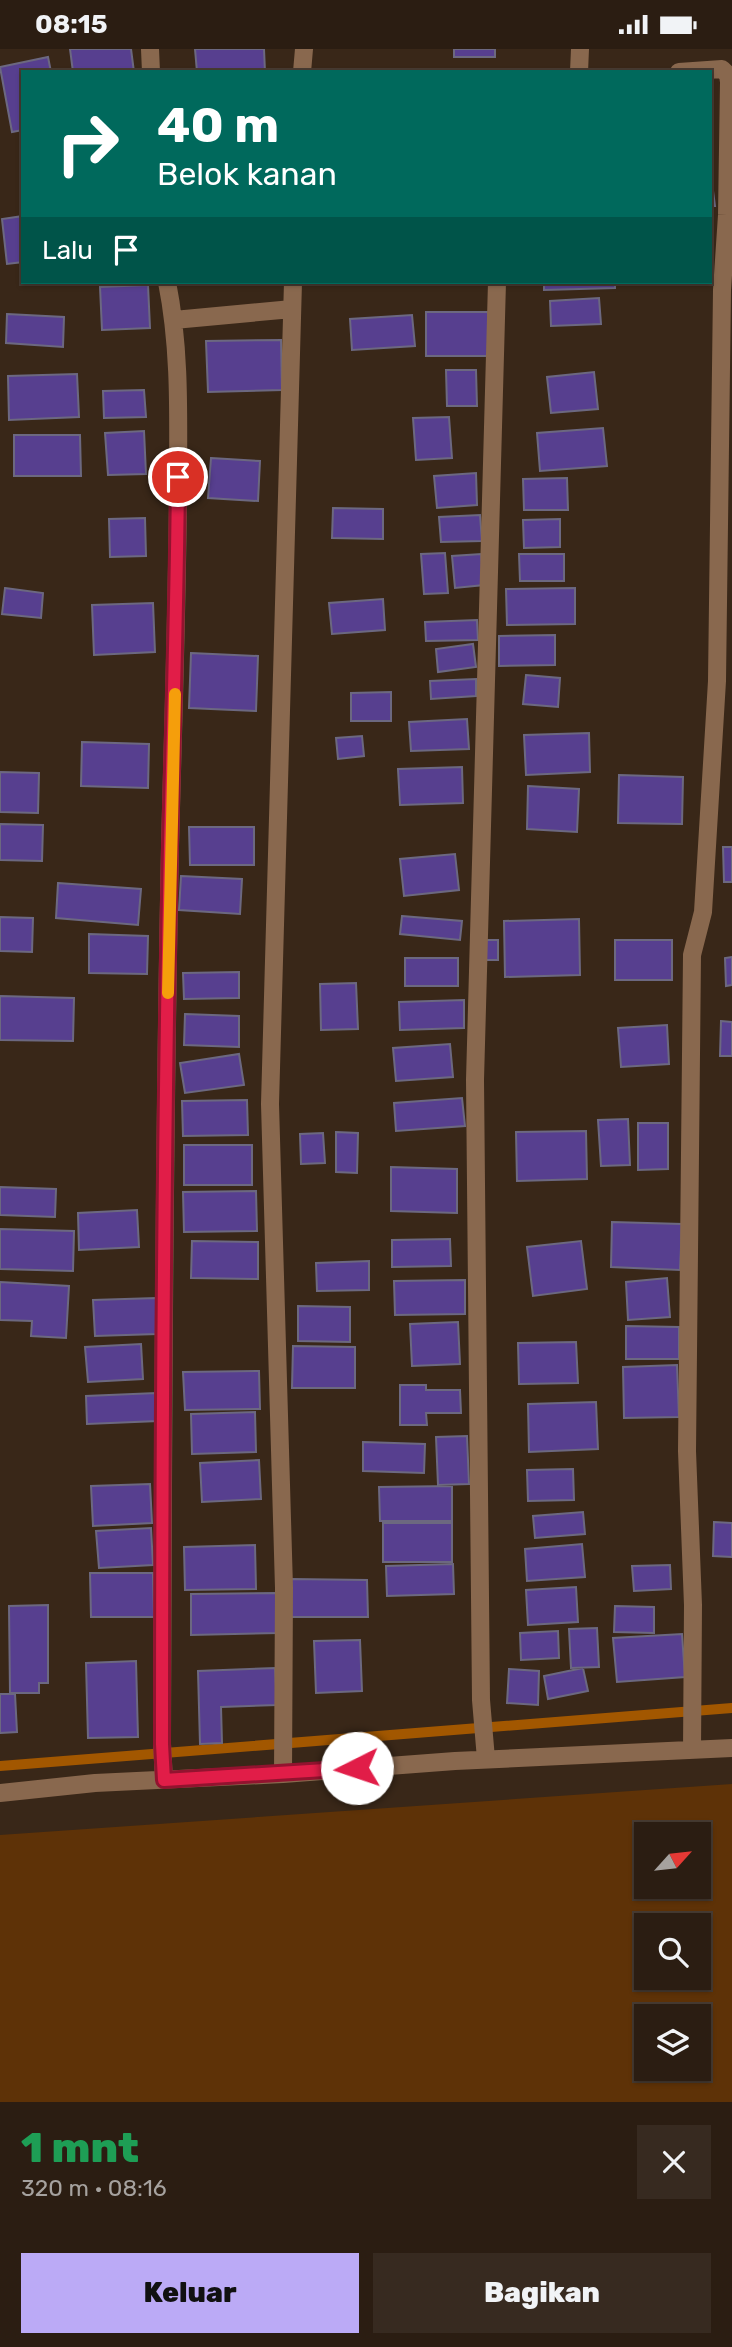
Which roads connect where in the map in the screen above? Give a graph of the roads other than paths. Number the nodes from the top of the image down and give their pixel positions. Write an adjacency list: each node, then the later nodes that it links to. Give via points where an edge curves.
1 (150, 49): 4 (street)
2 (304, 49): 5 (street)
3 (580, 49): 6 (street)
4 (151, 70)
5 (302, 70)
6 (579, 70)
7 (708, 70): 14 (street, via 722,69 729,82 717,681 703,912 692,955 687,1451)
8 (167, 284): 12 (street)
9 (293, 284): 11 (street)
10 (497, 284): 15 (street, via 475,1080 481,1700)
11 (292, 309): 12 (street); 16 (street, via 270,1104 284,1588)
12 (174, 320): 17 (street, via 177,611 163,1356)
13 (732, 1748): 14 (street)
14 (692, 1750): 15 (street)
15 (486, 1753): 16 (street)
16 (282, 1767): 17 (street)
17 (164, 1775): 18 (street)
18 (0, 1793)

